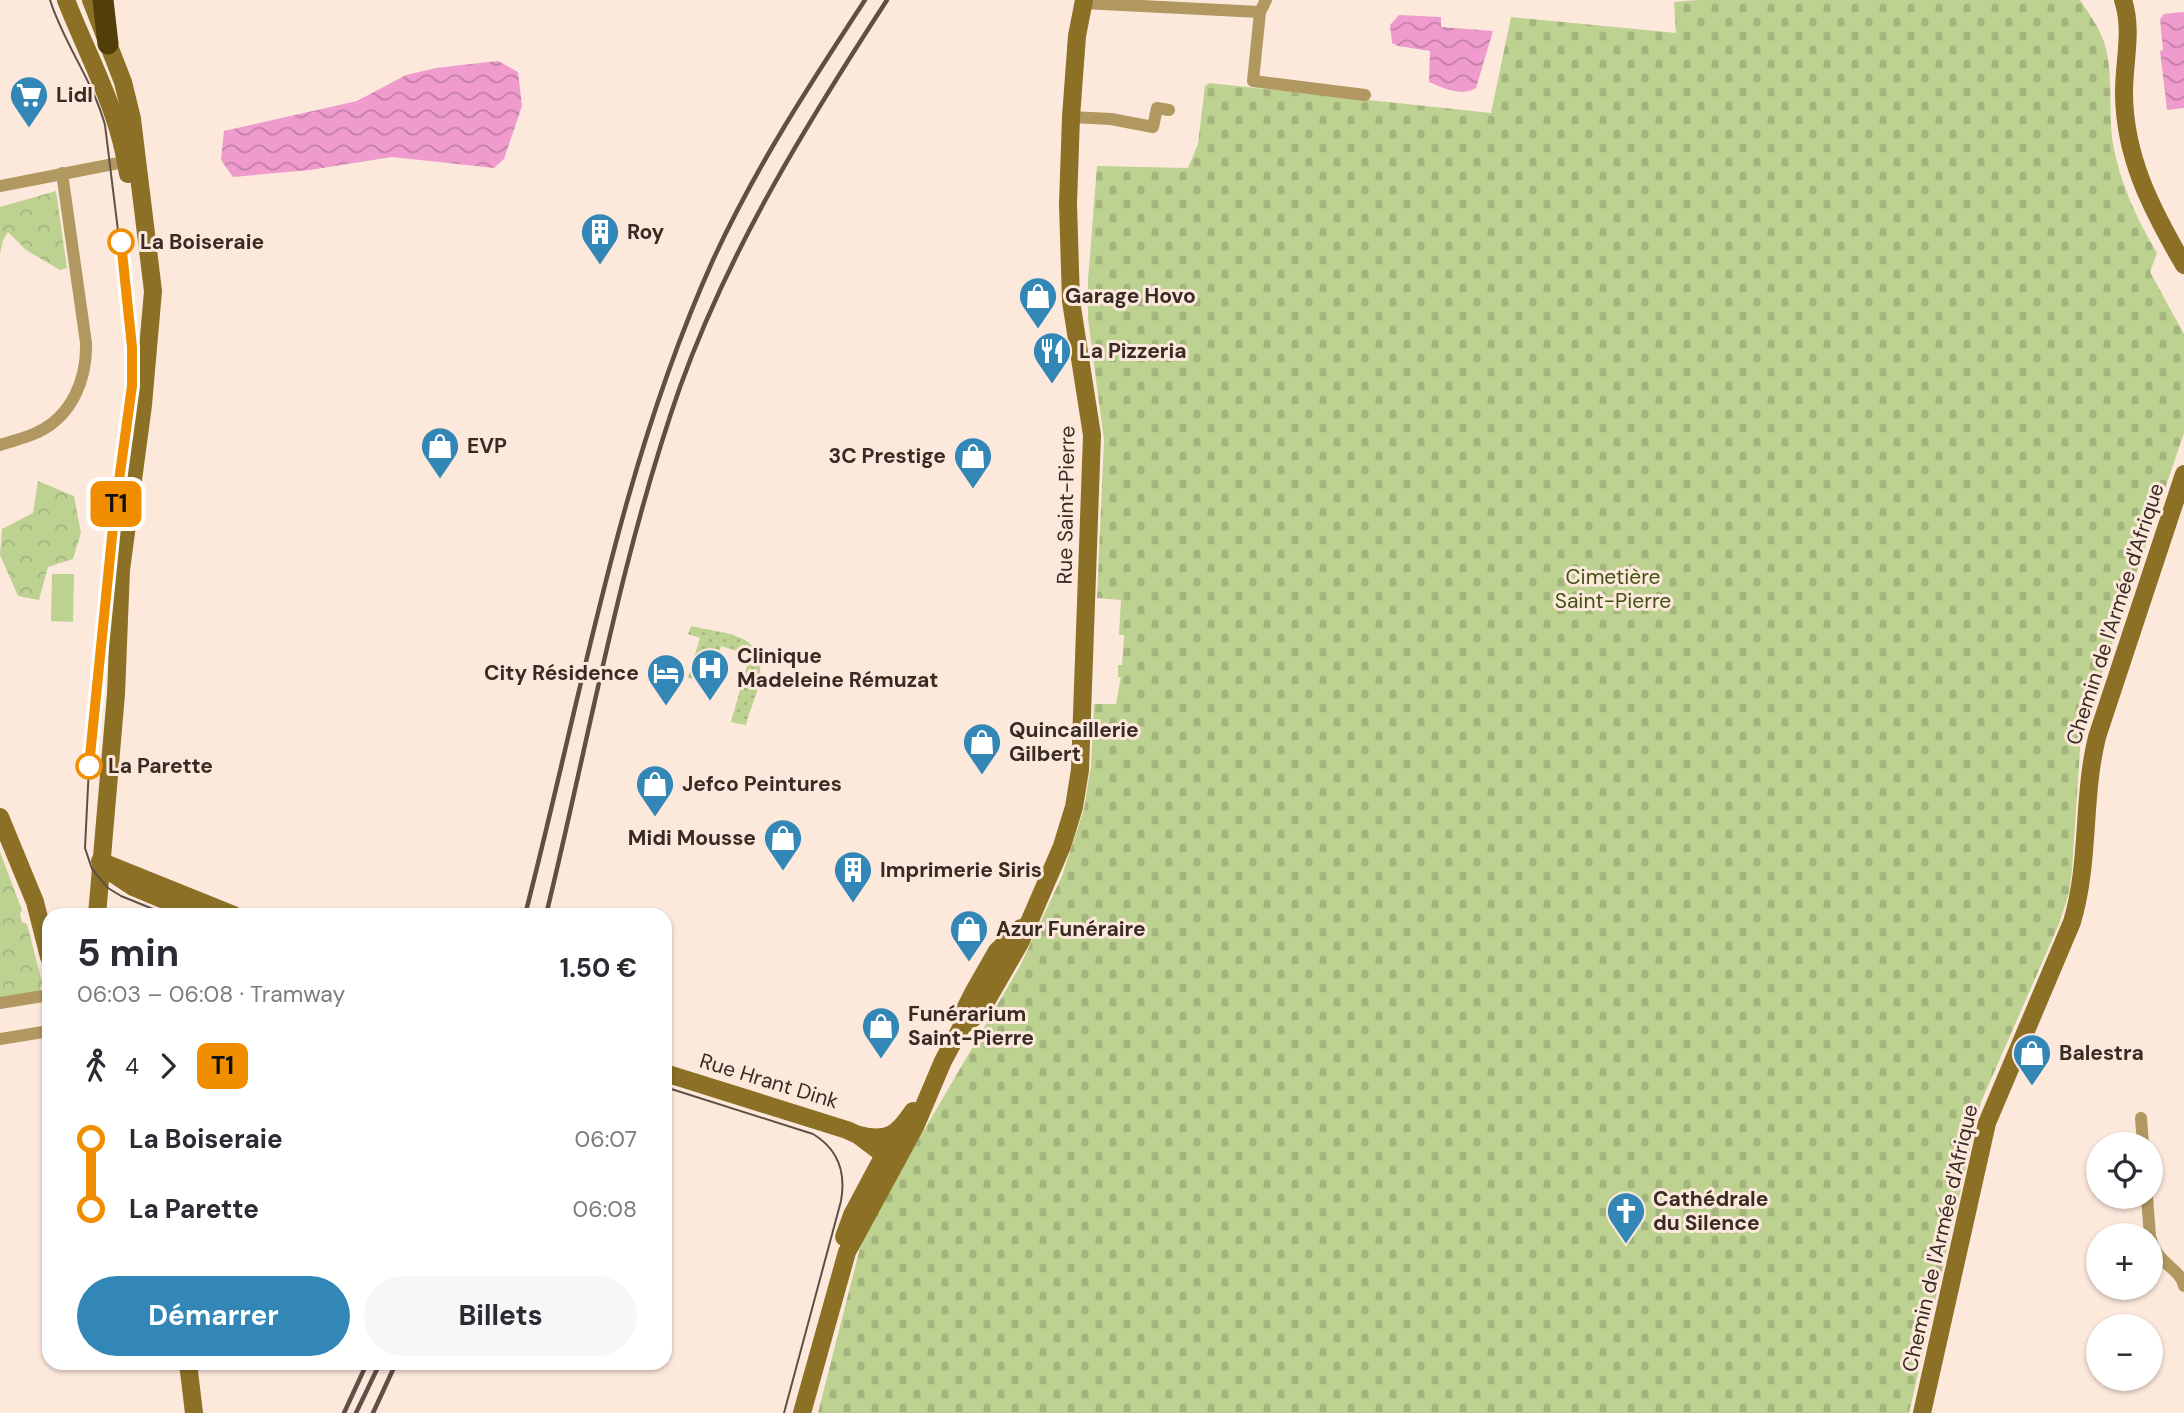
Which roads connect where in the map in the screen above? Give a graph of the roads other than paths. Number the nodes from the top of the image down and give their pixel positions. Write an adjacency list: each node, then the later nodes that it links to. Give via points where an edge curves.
1 (66, 0): 13 (street)
2 (91, 0): 7 (street)
3 (103, 0): 7 (highway)
4 (2123, 0): 16 (street, via 2128,33 2124,94 2129,138 2152,210)
5 (1083, 1): 6 (street); 10 (street, Rue Saint-Pierre)
6 (1263, 6): 8 (street, via 1253,81)
7 (108, 44): 13 (street, via 132,119)
8 (1365, 95)
9 (1169, 110): 11 (street, via 1157,108 1151,133)
10 (1071, 117): 11 (street); 30 (street, Rue Saint-Pierre, via 1069,276 1092,435 1077,789 1052,872 1021,941 979,1014 962,1026)
11 (1111, 119): 12 (street)
12 (1110, 133)
13 (132, 160): 14 (street); 20 (street, via 153,290 121,570 116,694)
14 (62, 173): 15 (street); 17 (street, via 86,343 85,369 76,394 61,415 34,434)
15 (0, 186)
16 (2184, 265)
17 (0, 444)
18 (2184, 474): 40 (street, Chemin de l'Armée d'Afrique, via 2093,752 2075,913 1987,1123)
19 (0, 817): 24 (street)
20 (100, 861): 21 (street); 22 (street, via 133,887); 23 (street)
21 (97, 908)
22 (183, 908)
23 (217, 908)
24 (42, 930)
25 (42, 996): 26 (street)
26 (0, 1003)
27 (42, 1032): 28 (street)
28 (0, 1040)
29 (672, 1075): 33 (street, Rue Hrant Dink)
30 (928, 1096): 33 (street, Rue Hrant Dink, via 894,1134); 34 (street, Rue Saint-Pierre, via 915,1127)
31 (2140, 1118): 32 (street)
32 (2142, 1132)
33 (858, 1135): 34 (street, Rue Hrant Dink)
34 (889, 1159): 39 (street, Rue Saint-Pierre, via 837,1283)
35 (2163, 1263): 36 (street, via 2179,1274)
36 (2184, 1286)
37 (189, 1370): 38 (street)
38 (194, 1413)
39 (802, 1413)
40 (1922, 1413)

